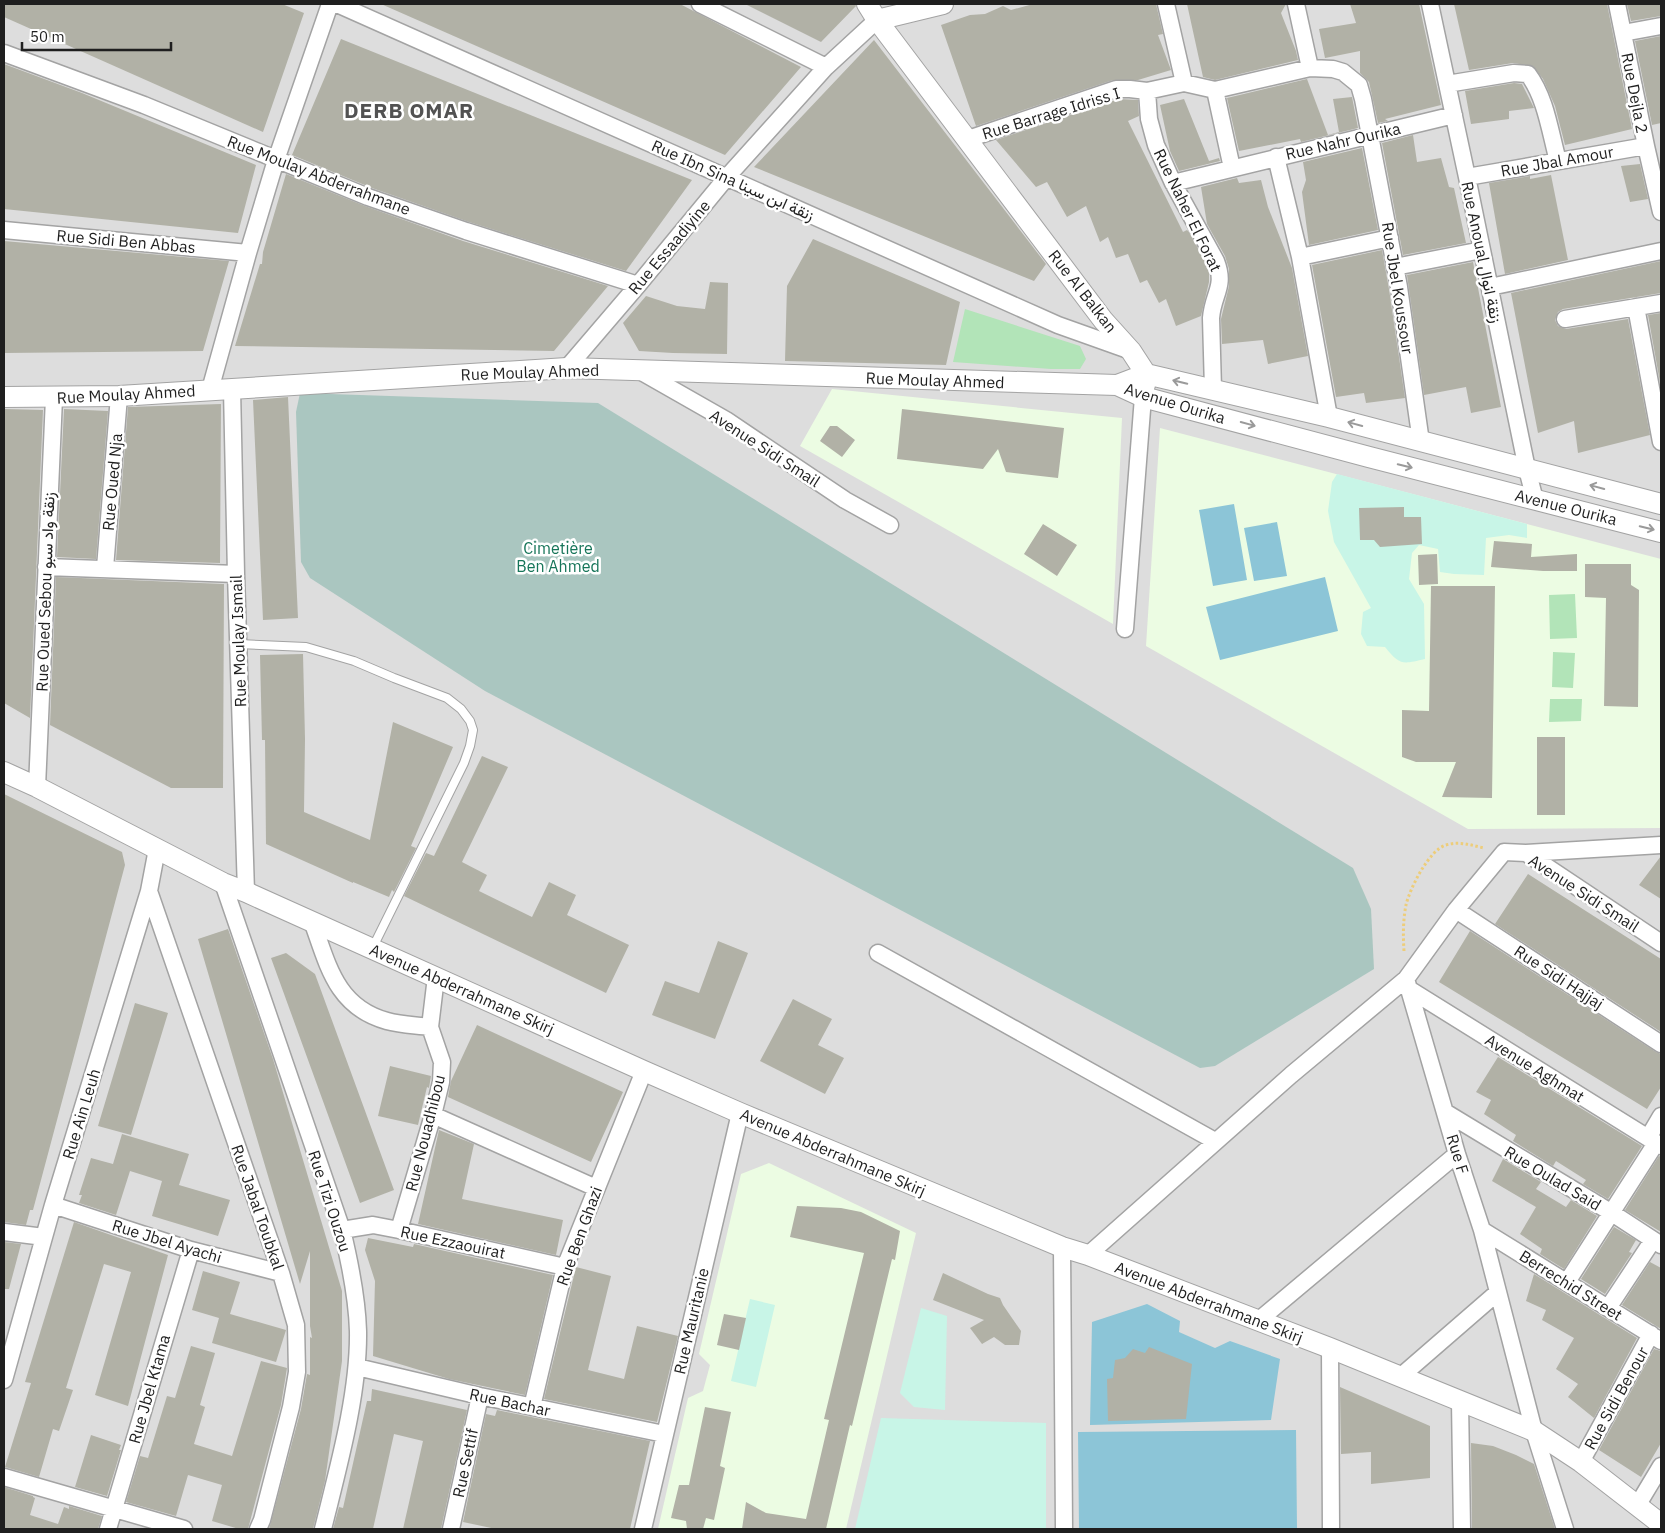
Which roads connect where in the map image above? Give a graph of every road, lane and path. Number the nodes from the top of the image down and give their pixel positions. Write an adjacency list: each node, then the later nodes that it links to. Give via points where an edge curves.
1 (330, 4): 24 (street)
2 (337, 4): 27 (street, Rue Ibn Sina زنقة ابن سينا)
3 (700, 4): 13 (street)
4 (943, 4): 9 (street)
5 (1166, 4): 15 (street)
6 (1296, 4): 14 (street)
7 (1430, 4): 16 (street, Rue Anoual زنقة انوال)
8 (1617, 4): 11 (street, Rue Dejla 2)
9 (872, 12): 13 (street, Rue Essaadiyine); 21 (street, Rue Al Balkan)
10 (1661, 26): 11 (street)
11 (1623, 33): 22 (street, Rue Dejla 2)
12 (4, 53): 24 (street, Rue Moulay Abderrahmane, via 144,105)
13 (826, 67): 27 (street, Rue Essaadiyine)
14 (1310, 68): 17 (street, Rue Barrage Idriss I); 20 (street, Rue Jbel Koussour, via 1333,69 1352,78 1361,92)
15 (1184, 83): 17 (street, Rue Barrage Idriss I); 18 (street, Rue Barrage Idriss I)
16 (1447, 84): 19 (street, Rue Anoual زنقة انوال); 25 (street, via 1514,73 1528,74 1536,84)
17 (1215, 90): 26 (street)
18 (1147, 91): 21 (street, Rue Barrage Idriss I, via 1116,89); 29 (street, Rue Naher El Forat, via 1149,119 1156,145)
19 (1454, 114): 20 (street, Rue Nahr Ourika); 28 (street, Rue Anoual زنقة انوال)
20 (1370, 135): 23 (street, Rue Nahr Ourika); 32 (street, Rue Jbel Koussour)
21 (968, 139): 43 (street, Rue Al Balkan, via 1103,320)
22 (1646, 146): 25 (street, Rue Jbal Amour); 30 (street, Rue Dejla 2)
23 (1276, 157): 26 (street, Rue Nahr Ourika); 36 (street)
24 (276, 160): 35 (street); 38 (street, Rue Moulay Abderrahmane, via 466,231)
25 (1558, 161): 28 (street, Rue Jbal Amour)
26 (1232, 168): 29 (street, Rue Nahr Ourika)
27 (726, 177): 38 (street, Rue Essaadiyine); 43 (street, Rue Ibn Sina زنقة ابن سينا, via 1058,325)
28 (1467, 177): 33 (street, Rue Anoual زنقة انوال)
29 (1173, 183): 49 (street, Rue Naher El Forat, via 1220,271 1211,318)
30 (1661, 212)
31 (4, 230): 35 (street, Rue Sidi Ben Abbas)
32 (1390, 238): 36 (street); 37 (street, Rue Jbel Koussour)
33 (1482, 250): 37 (street); 39 (street, Rue Anoual زنقة انوال)
34 (1661, 251): 39 (street)
35 (248, 253): 50 (street)
36 (1300, 257): 55 (street)
37 (1395, 267): 56 (street, Rue Jbel Koussour)
38 (638, 284): 44 (street, Rue Essaadiyine)
39 (1490, 287): 58 (street, Rue Anoual زنقة انوال)
40 (1661, 303): 41 (street)
41 (1636, 307): 42 (street); 57 (street)
42 (1565, 319)
43 (1131, 351): 46 (street, Rue Al Balkan)
44 (567, 368): 45 (street, Rue Moulay Ahmed); 48 (street, Rue Moulay Ahmed)
45 (640, 371): 47 (street, Rue Moulay Ahmed); 61 (street, Avenue Sidi Smail, via 726,420 845,500)
46 (1146, 374): 47 (street, Avenue Ourika); 49 (street, Avenue Ourika, one-way to 46); 53 (street)
47 (1117, 385): 53 (street, Avenue Ourika)
48 (232, 389): 50 (street, Rue Moulay Ahmed); 65 (street, Rue Moulay Ismail)
49 (1213, 389): 55 (street, Avenue Ourika)
50 (210, 390): 51 (street, Rue Moulay Ahmed)
51 (119, 396): 54 (street, Rue Moulay Ahmed); 64 (street, Rue Oued Nja)
52 (4, 397): 54 (street, Rue Moulay Ahmed)
53 (1144, 397): 59 (street, Avenue Ourika, one-way to 59); 66 (street)
54 (54, 398): 63 (street, Rue Oued Sebou زنقة واد سبو)
55 (1329, 418): 56 (street, Avenue Ourika, one-way to 55)
56 (1421, 442): 58 (street, Avenue Ourika)
57 (1661, 442)
58 (1527, 469): 59 (street, Rue Anoual زنقة انوال); 60 (street, Avenue Ourika, one-way to 58)
59 (1535, 500): 62 (street, Avenue Ourika, one-way to 62)
60 (1661, 504)
61 (890, 525)
62 (1661, 532)
63 (46, 567): 64 (street); 69 (street, Rue Oued Sebou زنقة واد سبو)
64 (104, 568): 65 (street)
65 (236, 574): 67 (street, Rue Moulay Ismail)
66 (1124, 628)
67 (238, 644): 76 (street, Rue Moulay Ismail); 80 (lane, via 306,647 354,661 447,698 470,721 473,730 464,763)
68 (4, 772): 69 (street, Avenue Abderrahmane Skirj)
69 (37, 787): 71 (street, Avenue Abderrahmane Skirj)
70 (1661, 845): 73 (street)
71 (157, 849): 74 (street, Avenue Abderrahmane Skirj); 75 (street, Rue Ain Leuh)
72 (1504, 852): 73 (street, Avenue Sidi Smail); 77 (street); 83 (path, via 1462,843 1444,846 1430,858 1406,903 1403,928)
73 (1526, 853): 79 (street, Avenue Sidi Smail)
74 (223, 883): 76 (street, Avenue Abderrahmane Skirj); 97 (street, Rue Tizi Ouzou)
75 (149, 891): 95 (street, Rue Ain Leuh); 107 (street, Rue Jabal Toubkal)
76 (246, 892): 78 (street, Avenue Abderrahmane Skirj)
77 (1456, 910): 83 (street); 85 (street, Rue Sidi Hajjaj)
78 (312, 921): 80 (street, Avenue Abderrahmane Skirj); 84 (street, via 338,988 360,1010 387,1021)
79 (1661, 944)
80 (372, 949): 82 (street, Avenue Abderrahmane Skirj)
81 (878, 953): 91 (street)
82 (436, 977): 84 (street, Rue Nouadhibou); 86 (street, Avenue Abderrahmane Skirj)
83 (1408, 984): 87 (street, Rue F); 91 (street); 92 (street, Avenue Aghmat)
84 (430, 1027): 89 (street, Rue Nouadhibou, via 442,1062)
85 (1661, 1044)
86 (644, 1071): 88 (street, Avenue Abderrahmane Skirj); 94 (street, Rue Ben Ghazi)
87 (1445, 1112): 93 (street, Rue F); 96 (street, Rue Oulad Said)
88 (740, 1113): 103 (street, Avenue Abderrahmane Skirj); 121 (street, Rue Mauritanie)
89 (433, 1115): 94 (street); 98 (street, Rue Nouadhibou)
90 (1661, 1116): 92 (street)
91 (1215, 1141): 105 (street)
92 (1655, 1142): 96 (street)
93 (1457, 1154): 99 (street, Rue F); 111 (street)
94 (596, 1188): 106 (street, Rue Ben Ghazi)
95 (53, 1205): 101 (street, Rue Ain Leuh); 104 (street, Rue Jbel Ayachi)
96 (1612, 1213): 102 (street, Rue Oulad Said); 108 (street)
97 (342, 1230): 98 (street, Rue Ezzaouirat, via 373,1226); 114 (street, Rue Tizi Ouzou, via 356,1307)
98 (399, 1230): 106 (street, Rue Ezzaouirat)
99 (1482, 1230): 108 (street, Berrechid Street); 109 (street, Rue F)
100 (4, 1232): 101 (street)
101 (44, 1237): 116 (street, Rue Ain Leuh)
102 (1657, 1242): 110 (street)
103 (1062, 1247): 105 (street, Avenue Abderrahmane Skirj); 134 (street)
104 (191, 1250): 107 (street, Rue Jbel Ayachi); 126 (street, Rue Jbel Ktama)
105 (1088, 1255): 111 (street, Avenue Abderrahmane Skirj)
106 (565, 1267): 119 (street, Rue Ben Ghazi)
107 (281, 1273): 130 (street, Rue Jabal Toubkal, via 296,1325 297,1372 291,1407)
108 (1566, 1282): 110 (street, Berrechid Street)
109 (1498, 1292): 115 (street); 120 (street, Rue F)
110 (1608, 1308): 112 (street, Berrechid Street)
111 (1258, 1321): 113 (street, Avenue Abderrahmane Skirj)
112 (1656, 1338): 122 (street, Rue Sidi Benour)
113 (1330, 1348): 115 (street, Avenue Abderrahmane Skirj); 135 (street)
114 (357, 1367): 117 (street, Rue Bachar); 131 (street, Rue Tizi Ouzou)
115 (1400, 1377): 118 (street, Avenue Abderrahmane Skirj)
116 (4, 1380)
117 (480, 1396): 119 (street, Rue Bachar); 132 (street, Rue Settif)
118 (1460, 1401): 120 (street, Avenue Abderrahmane Skirj); 136 (street)
119 (532, 1407): 121 (street, Rue Bachar)
120 (1534, 1431): 122 (street, Avenue Abderrahmane Skirj); 137 (street, Rue F)
121 (664, 1434): 133 (street, Rue Mauritanie)
122 (1581, 1462): 125 (street, Avenue Abderrahmane Skirj)
123 (1661, 1466): 125 (street)
124 (4, 1477): 126 (street)
125 (1637, 1506): 127 (street, Avenue Abderrahmane Skirj)
126 (114, 1510): 128 (street, Rue Jbel Ktama); 129 (street)
127 (1661, 1524)
128 (108, 1529)
129 (184, 1529)
130 (258, 1529)
131 (323, 1529)
132 (450, 1529)
133 (643, 1529)
134 (1064, 1529)
135 (1331, 1529)
136 (1462, 1529)
137 (1565, 1529)

